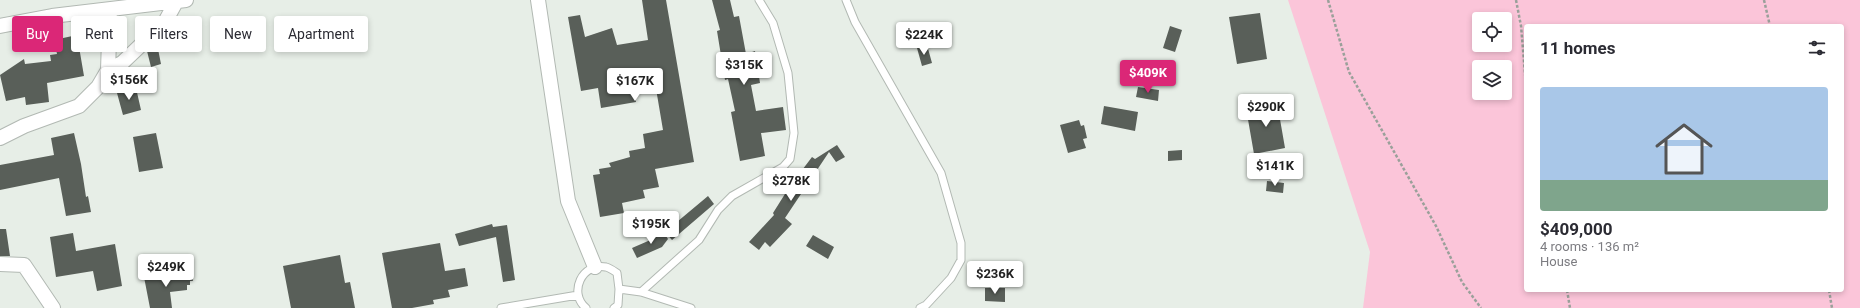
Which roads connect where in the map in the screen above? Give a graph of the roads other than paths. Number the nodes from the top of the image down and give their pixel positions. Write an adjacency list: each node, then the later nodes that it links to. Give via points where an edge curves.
1 (538, 0): 10 (street, via 568,201)
2 (759, 0): 12 (lane, via 773,23 788,73 794,133 790,159 783,167 732,196 718,210 699,240)
3 (846, 0): 19 (lane, via 855,22 941,173 961,243 961,260 951,278 926,305)
4 (181, 1): 5 (street); 7 (street, via 165,22 122,63)
5 (107, 5): 6 (street); 7 (street)
6 (0, 26)
7 (108, 70): 8 (street, via 98,88 79,106 24,126)
8 (0, 138)
9 (0, 264): 14 (street, via 24,265)
10 (595, 267): 11 (lane, via 606,267 617,274); 13 (lane, via 584,273 578,283)
11 (619, 289): 12 (lane); 17 (lane, via 618,305)
12 (641, 292): 18 (lane)
13 (578, 295): 15 (lane); 16 (lane)
14 (53, 308)
15 (501, 308)
16 (586, 308)
17 (614, 308)
18 (690, 308)
19 (920, 308)

